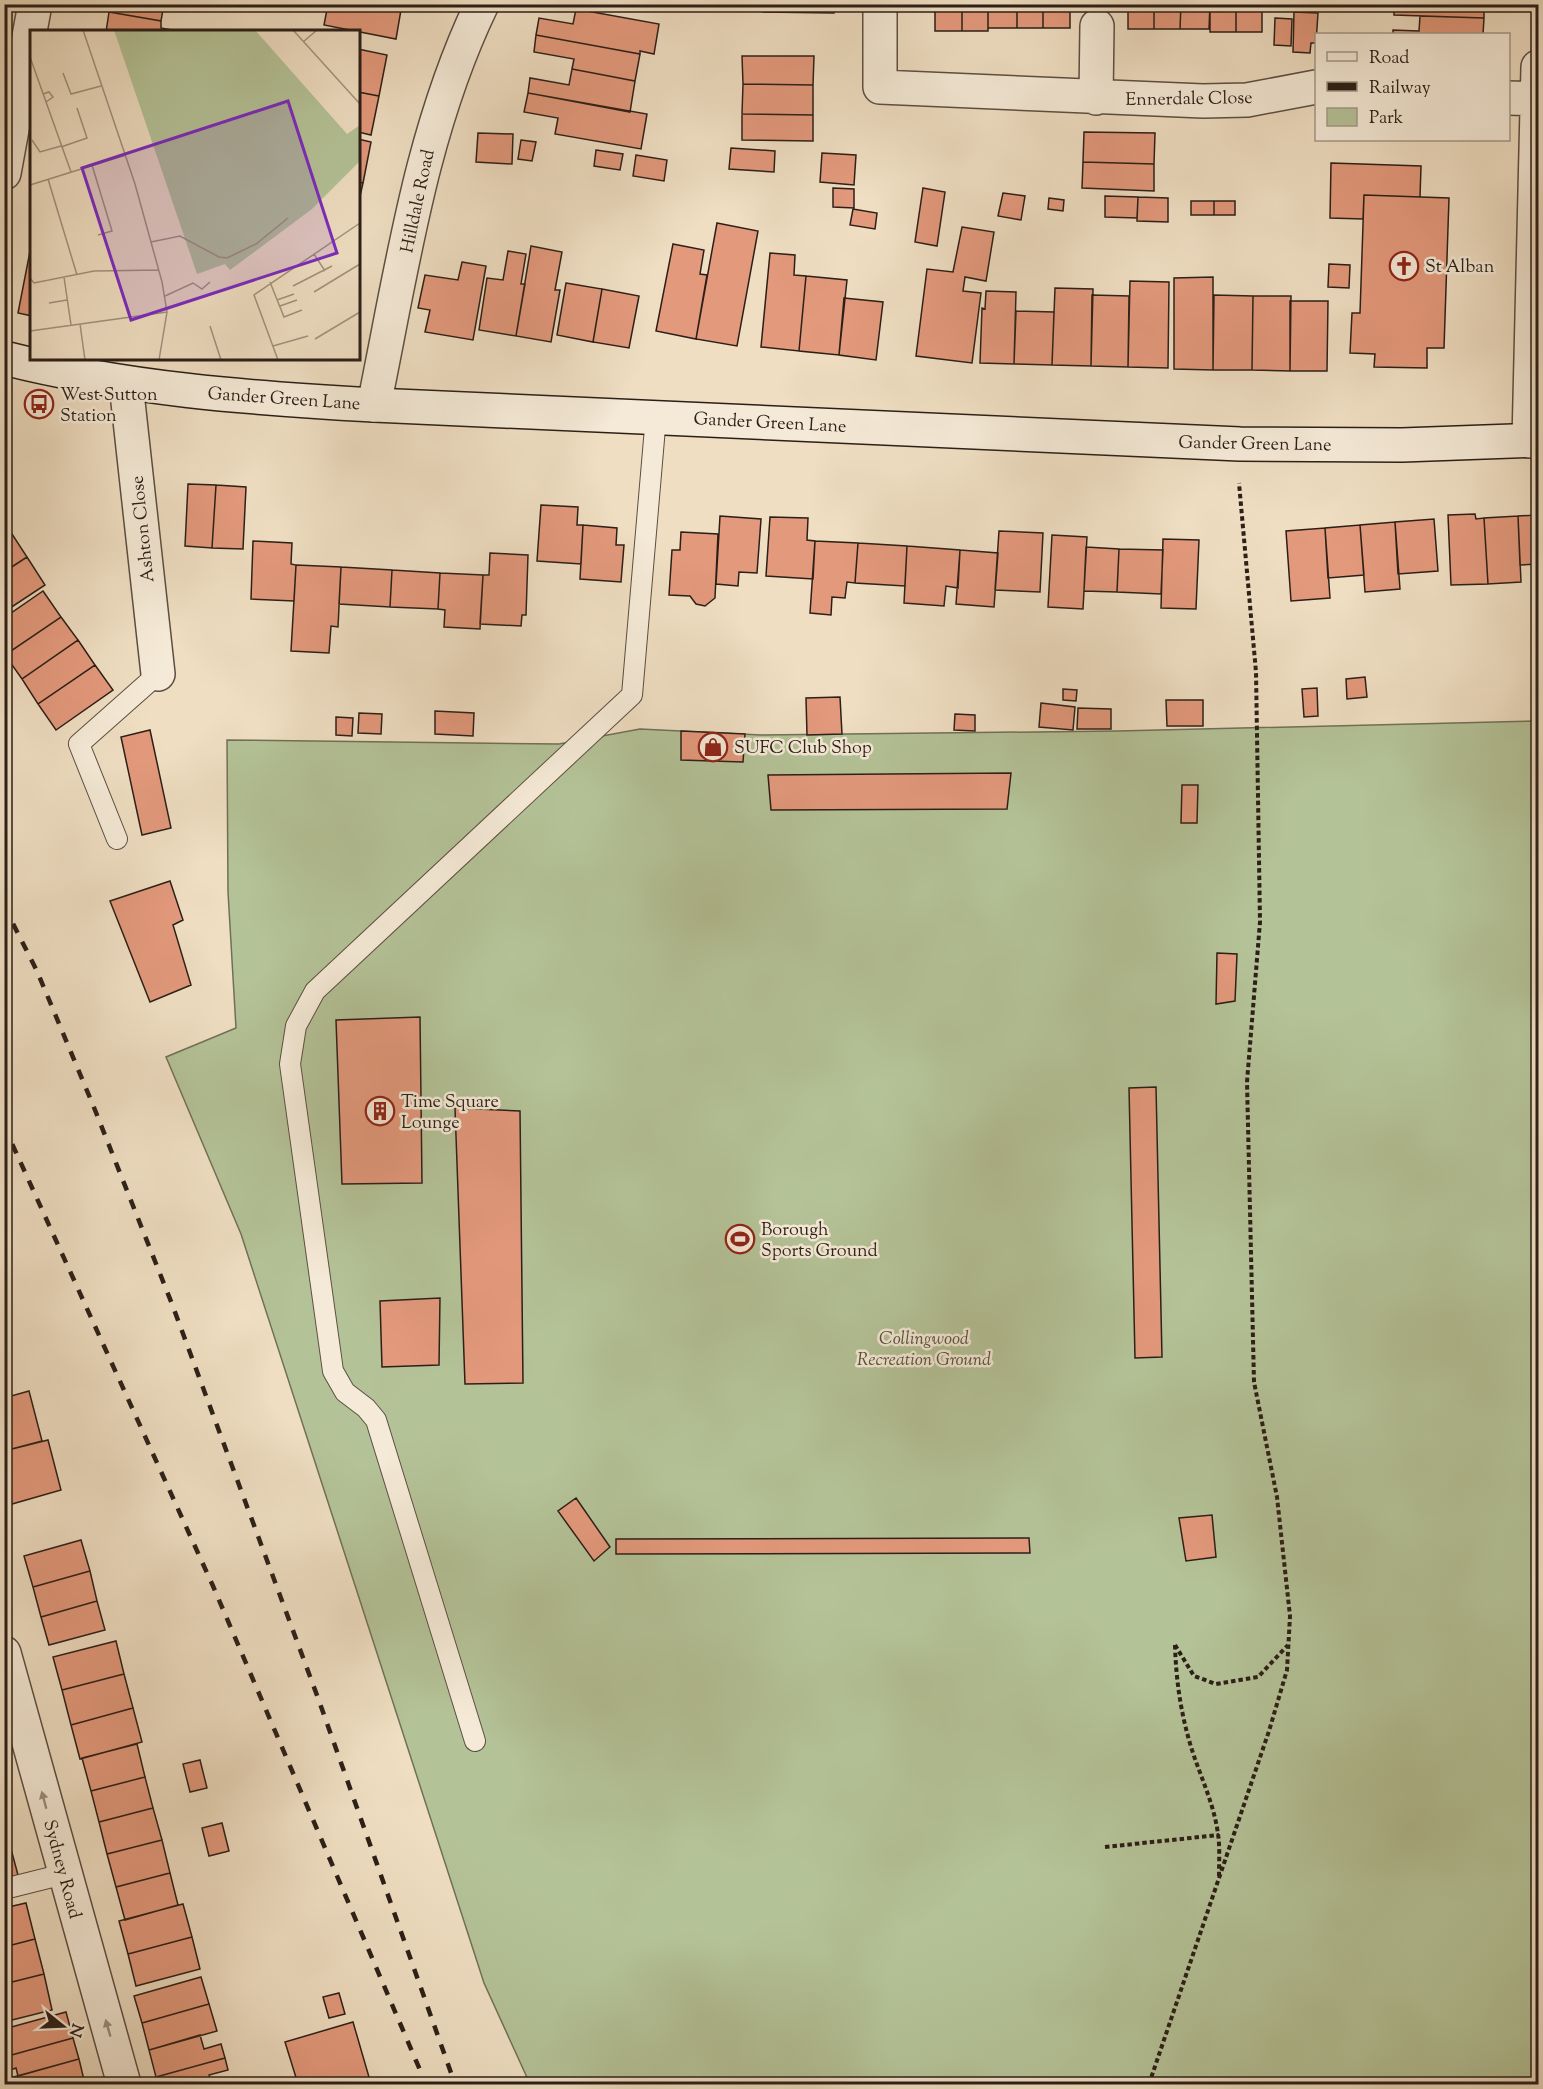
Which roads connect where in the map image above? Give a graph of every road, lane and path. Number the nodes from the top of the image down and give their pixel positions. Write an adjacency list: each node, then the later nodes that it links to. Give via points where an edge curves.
1 (35, 4): 5 (street)
2 (482, 4): 16 (street, Hilldale Road, via 428,145)
3 (880, 4): 9 (street, Ennerdale Close, via 880,87)
4 (1097, 26): 9 (street)
5 (30, 30)
6 (30, 31): 13 (street)
7 (1539, 67): 11 (street)
8 (1315, 87): 9 (street, Ennerdale Close, via 1247,100)
9 (1096, 98)
10 (1510, 98): 11 (street)
11 (1538, 99): 12 (street)
12 (1538, 158): 18 (street)
13 (4, 173)
14 (4, 358): 15 (street, Gander Green Lane)
15 (126, 384): 16 (street, Gander Green Lane); 20 (street, Ashton Close)
16 (374, 405): 17 (street, Gander Green Lane)
17 (656, 416): 18 (street, Gander Green Lane, via 1240,444 1402,445); 24 (lane, via 632,695 315,991 296,1026 290,1064 333,1371 345,1392 375,1420)
18 (1534, 440)
19 (1239, 491): 22 (path, via 1256,672 1260,922 1247,1082 1254,1383 1277,1497 1290,1616)
20 (158, 674): 21 (lane, via 79,744)
21 (117, 839)
22 (1288, 1645): 25 (path, via 1258,1677 1216,1684 1194,1676 1175,1645 1176,1683 1183,1715); 28 (path, via 1287,1670)
23 (4, 1653): 27 (street, Sydney Road, one-way to 23)
24 (475, 1741)
25 (1219, 1835): 26 (path); 28 (path)
26 (1105, 1847)
27 (64, 1874): 29 (lane); 30 (street, Sydney Road, one-way to 27)
28 (1219, 1879): 31 (path)
29 (4, 1890)
30 (124, 2085)
31 (1149, 2085)

